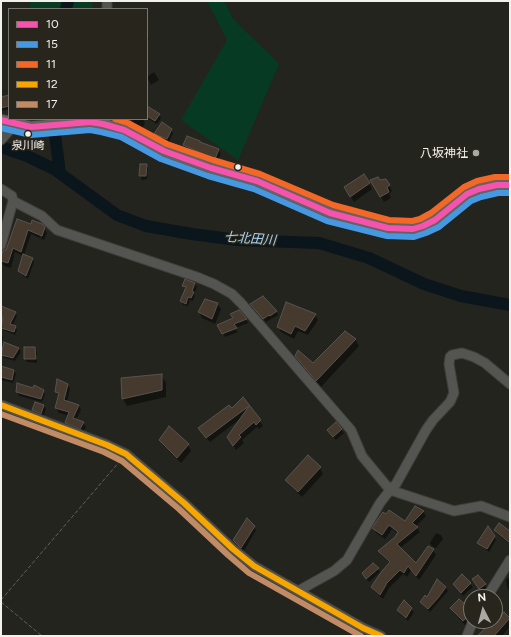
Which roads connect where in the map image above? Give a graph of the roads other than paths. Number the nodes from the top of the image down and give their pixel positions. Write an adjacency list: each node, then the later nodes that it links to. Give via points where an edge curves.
1 (103, 121): 2 (main road, via 38,127); 4 (main road, via 164,151 257,181 330,213 388,228 413,229 423,226 435,220 467,194 497,185)
2 (7, 125): 3 (street)
3 (1, 140)
4 (510, 185)
5 (1, 189): 6 (street, via 12,196)
6 (13, 201): 7 (street); 10 (street, via 42,216 57,230 197,277 232,294 351,430 362,456)
7 (1, 244)
8 (510, 384): 10 (street, via 474,356 462,353 452,355 449,364 454,394 452,399 426,430 396,484)
9 (1, 406): 14 (street, via 126,454 254,566)
10 (390, 490): 11 (street, via 454,511 481,506); 14 (street, via 347,560 334,571)
11 (510, 517)
12 (510, 560): 13 (street)
13 (492, 589)
14 (298, 591): 15 (street)
15 (381, 636)

